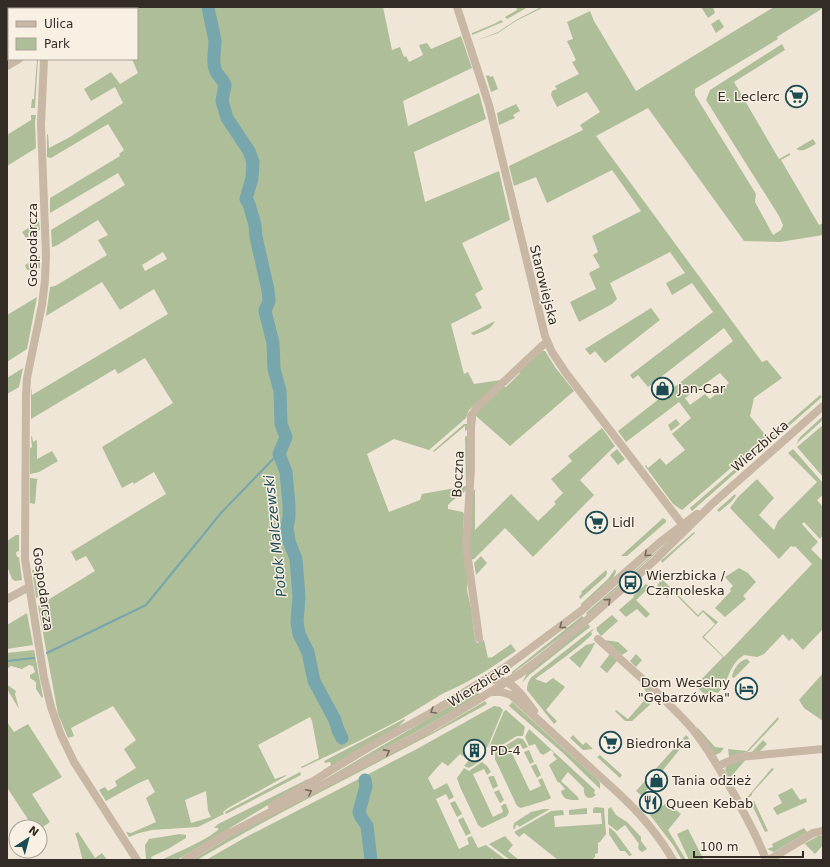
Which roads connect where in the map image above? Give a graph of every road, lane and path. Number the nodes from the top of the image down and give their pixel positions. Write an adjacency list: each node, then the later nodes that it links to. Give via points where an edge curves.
1 (457, 7): 5 (street, Starowiejska, via 489,105)
2 (17, 60): 4 (street)
3 (44, 60): 8 (street, Gospodarcza, via 41,124 45,280 26,395 24,546)
4 (7, 66)
5 (547, 343): 7 (street, Starowiejska, via 566,373); 10 (street, Boczna, via 478,406 471,416 471,470 466,545)
6 (823, 406): 7 (street, Wierzbicka)
7 (685, 527): 12 (street, Wierzbicka, one-way to 12, via 659,543 581,612); 13 (street, Wierzbicka, one-way to 7, via 584,623 654,561)
8 (29, 587): 9 (street); 24 (street, Gospodarcza, via 47,692 60,735 74,762)
9 (7, 599)
10 (479, 638)
11 (598, 639): 21 (street, via 680,716)
12 (514, 661): 14 (street, Wierzbicka); 15 (street, via 508,670)
13 (520, 673): 15 (street, Wierzbicka); 16 (street)
14 (482, 682): 15 (street); 23 (street, Wierzbicka, one-way to 23)
15 (506, 682): 16 (street); 17 (street, Wierzbicka); 18 (street, via 506,688)
16 (518, 689): 19 (street)
17 (488, 693): 18 (street, via 501,692); 23 (street, Wierzbicka, one-way to 17, via 418,736)
18 (511, 695): 19 (street)
19 (548, 729): 26 (street, via 633,807)
20 (823, 749): 21 (street, via 739,757)
21 (718, 766): 27 (street)
22 (823, 831): 27 (street, via 813,833)
23 (224, 836): 25 (street, Wierzbicka)
24 (136, 860)
25 (185, 860)
26 (673, 860)
27 (767, 860)

